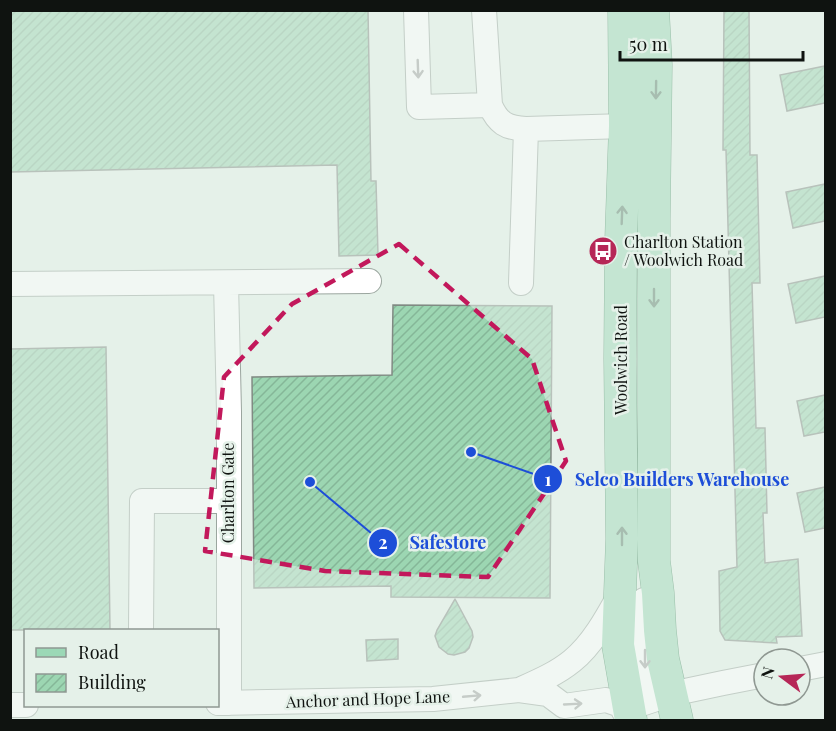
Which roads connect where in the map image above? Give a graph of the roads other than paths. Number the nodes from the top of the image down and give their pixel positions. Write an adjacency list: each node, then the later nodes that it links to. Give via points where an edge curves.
1 (416, 10): 5 (street, one-way to 5, via 419,107)
2 (484, 10): 5 (street)
3 (624, 10): 6 (main road, Woolwich Road)
4 (653, 10): 13 (main road, Woolwich Road, one-way to 13)
5 (490, 105): 7 (street, via 504,125)
6 (625, 126): 7 (street); 14 (main road, Woolwich Road, one-way to 6, via 621,240)
7 (526, 129): 10 (street)
8 (369, 281): 9 (street)
9 (226, 283): 11 (street); 12 (street, Charlton Gate)
10 (521, 283)
11 (10, 284)
12 (228, 501): 15 (street, via 142,501); 18 (street, Charlton Gate)
13 (654, 561): 19 (main road, Woolwich Road, via 663,659); 20 (street, Woolwich Road, one-way to 20, via 644,586 645,677)
14 (621, 594): 17 (street, Anchor and Hope Lane, via 574,660); 20 (main road, Woolwich Road, via 618,645)
15 (141, 629)
16 (752, 677): 19 (street, via 723,683)
17 (519, 690): 18 (street, Anchor and Hope Lane, one-way to 17, via 433,699); 20 (street, Anchor and Hope Lane, one-way to 20, via 548,694 564,706 606,700)
18 (223, 703)
19 (674, 707): 20 (street)
20 (625, 716)

